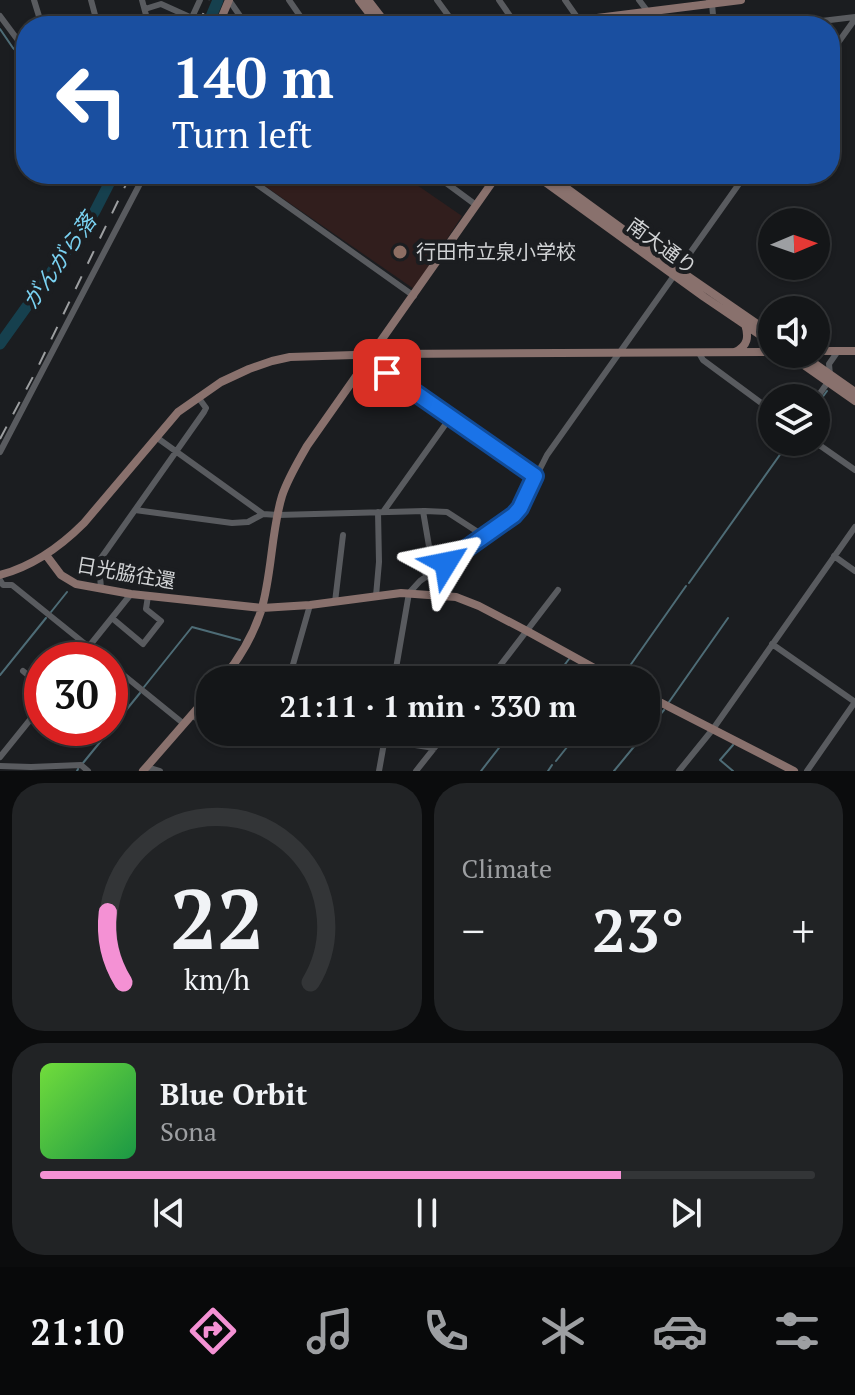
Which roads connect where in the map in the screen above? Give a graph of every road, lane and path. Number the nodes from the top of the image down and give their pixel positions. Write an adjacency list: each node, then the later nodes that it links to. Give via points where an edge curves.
1 (142, 0): 7 (street)
2 (359, 0): 12 (street)
3 (368, 0): 13 (street)
4 (639, 0): 8 (street)
5 (741, 0): 6 (street)
6 (710, 2): 8 (street)
7 (145, 9): 10 (street); 11 (street, via 161,4)
8 (648, 12): 14 (street)
9 (0, 16): 16 (street)
10 (147, 16)
11 (188, 16)
12 (371, 16)
13 (380, 16)
14 (623, 16)
15 (855, 18): 17 (street)
16 (16, 38)
17 (840, 40)
18 (140, 184): 50 (street)
19 (256, 184): 27 (street)
20 (448, 184): 25 (street)
21 (491, 184): 25 (street)
22 (549, 184): 26 (street, 南大通り)
23 (560, 184): 26 (street, 南大通り)
24 (739, 184): 26 (street)
25 (476, 205): 27 (street)
26 (678, 273): 28 (street, 南大通り); 29 (street, 南大通り); 35 (street)
27 (414, 296): 38 (street)
28 (745, 324): 30 (street, 南大通り); 37 (street, via 746,344)
29 (758, 325)
30 (758, 333)
31 (854, 349): 33 (street)
32 (830, 351): 33 (street)
33 (838, 351): 42 (street, via 829,364)
34 (758, 352): 37 (street)
35 (619, 353): 36 (street); 39 (street); 54 (street)
36 (699, 353): 37 (street); 46 (street)
37 (735, 353)
38 (372, 354): 39 (street); 45 (street, via 272,361); 59 (street, via 300,459)
39 (387, 354): 48 (street, via 387,373)
40 (812, 368): 42 (street)
41 (817, 368): 42 (street)
42 (829, 378): 43 (street); 44 (street); 47 (street)
43 (825, 384)
44 (855, 392)
45 (198, 397): 49 (street); 51 (street, via 206,408)
46 (758, 401)
47 (855, 401)
48 (450, 418): 54 (street); 57 (street)
49 (156, 437): 51 (street); 63 (street, via 84,523)
50 (0, 452)
51 (177, 452): 55 (street); 58 (street)
52 (830, 452): 53 (street)
53 (855, 470)
54 (535, 476): 62 (street, via 520,508)
55 (135, 510): 58 (street, via 232,523); 69 (street, via 99,561)
56 (423, 511): 57 (street); 62 (street, via 447,512); 66 (street, via 430,552 423,569)
57 (380, 512): 59 (street); 75 (street)
58 (263, 514): 59 (street)
59 (278, 515): 78 (street)
60 (855, 527): 64 (street)
61 (343, 535): 76 (street)
62 (484, 536): 66 (street)
63 (46, 555): 67 (street); 69 (street, 日光脇往還, via 68,581)
64 (834, 556): 65 (street); 83 (street)
65 (855, 571)
66 (427, 577): 71 (street)
67 (0, 578): 68 (street)
68 (7, 585): 72 (street); 81 (street)
69 (101, 589): 73 (street, 日光脇往還)
70 (558, 590): 80 (street)
71 (409, 593): 75 (street, 日光脇往還); 80 (street, 日光脇往還, via 456,597); 86 (street)
72 (0, 594)
73 (131, 594): 74 (street, 日光脇往還); 79 (street)
74 (148, 596): 78 (street, 日光脇往還); 79 (street, via 146,609 161,621 143,644)
75 (376, 596): 76 (street, 日光脇往還)
76 (335, 602): 77 (street, 日光脇往還)
77 (310, 605): 78 (street, 日光脇往還); 85 (street)
78 (262, 608): 84 (street)
79 (112, 618): 82 (street)
80 (527, 631): 87 (street); 88 (street, 日光脇往還)
81 (82, 642)
82 (92, 642)
83 (772, 644): 96 (street); 109 (street, via 855,702)
84 (232, 666)
85 (293, 666)
86 (396, 666)
87 (500, 666)
88 (591, 666)
89 (128, 679): 94 (street)
90 (660, 702): 96 (street)
91 (196, 710): 92 (street)
92 (191, 716): 93 (street); 94 (street)
93 (196, 718)
94 (184, 724): 102 (street)
95 (24, 728): 100 (street)
96 (713, 729): 107 (street); 108 (street)
97 (383, 746): 105 (street)
98 (426, 746): 99 (street)
99 (434, 748): 106 (street)
100 (0, 757)
101 (0, 766): 103 (street, via 81,765)
102 (145, 769): 104 (street)
103 (88, 771)
104 (160, 771)
105 (379, 771)
106 (416, 771)
107 (679, 771)
108 (794, 771)
109 (807, 771)

